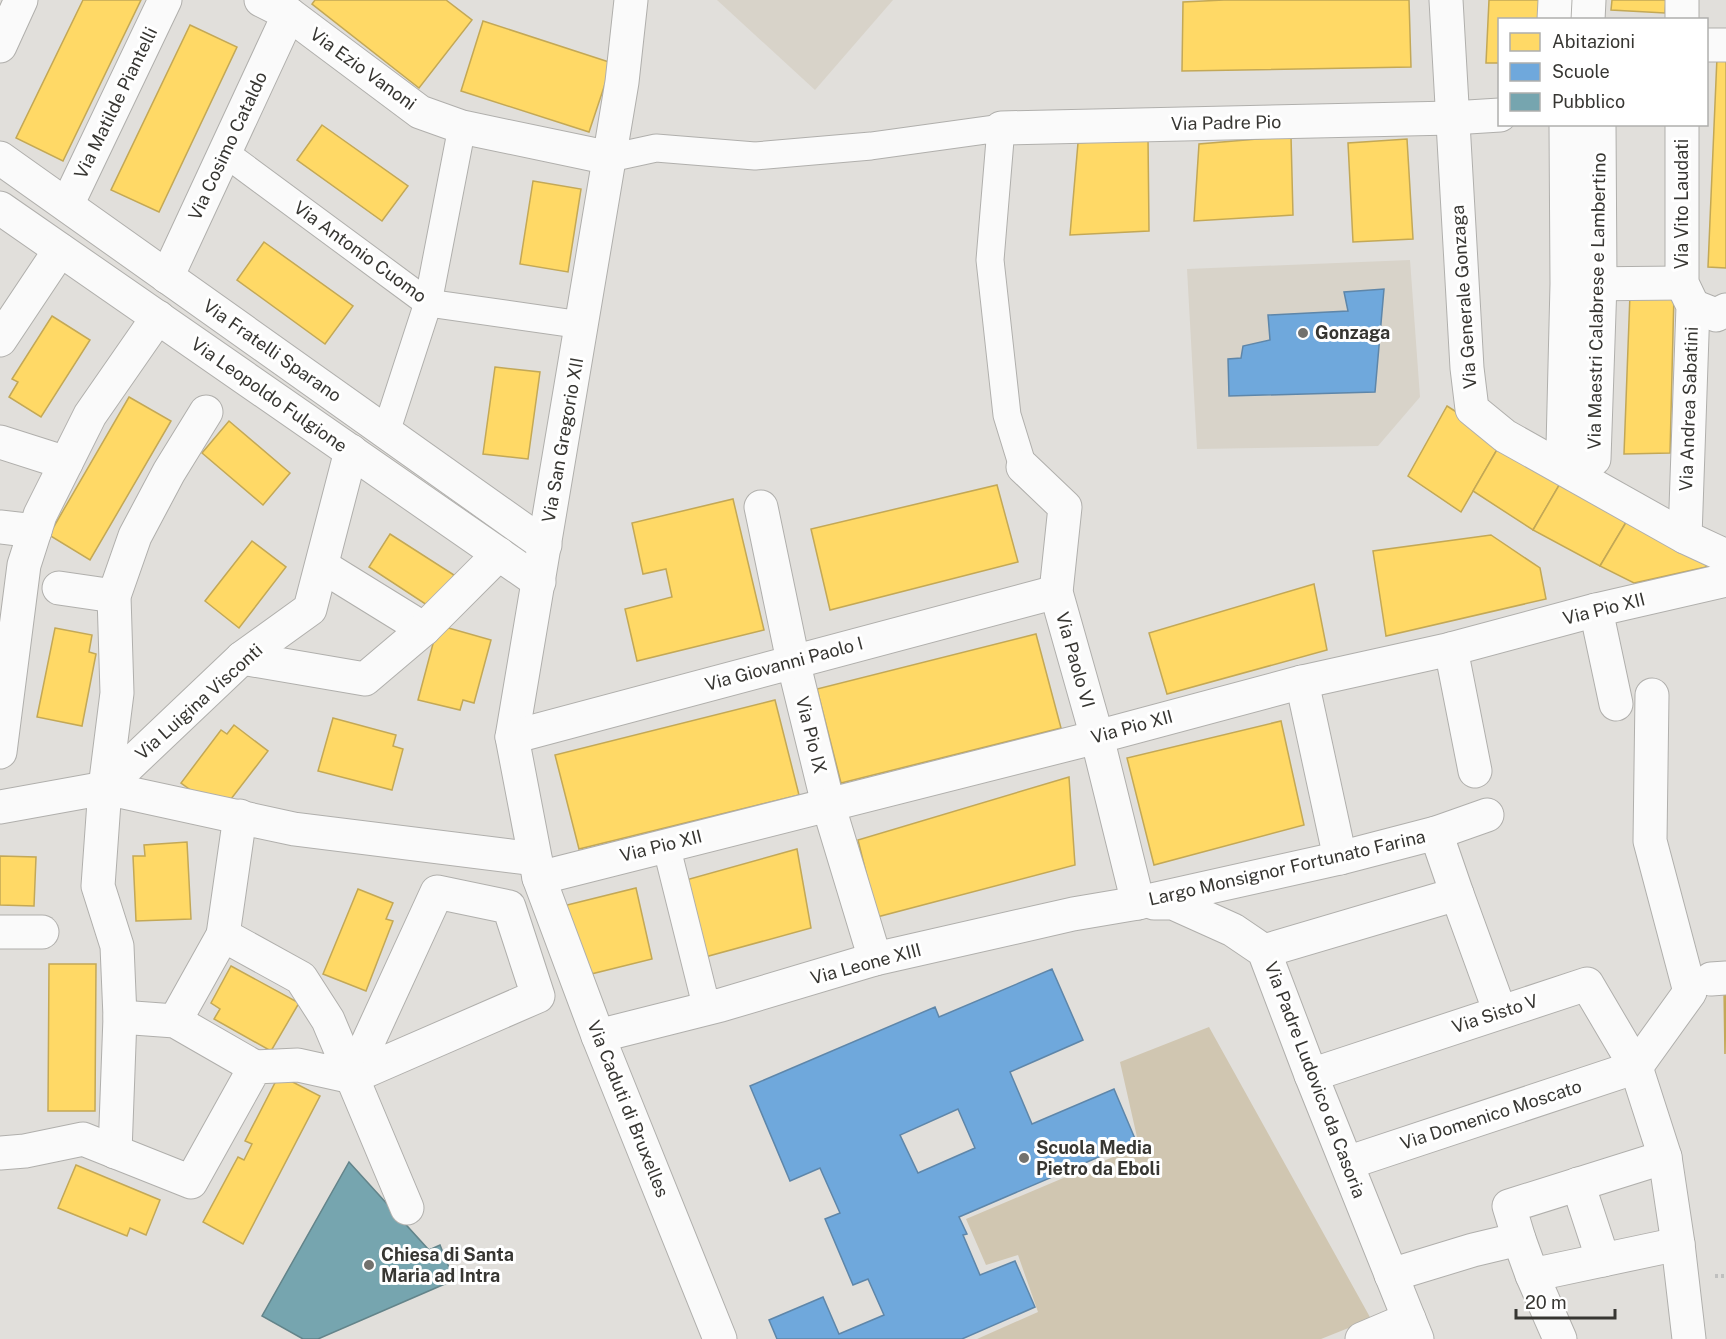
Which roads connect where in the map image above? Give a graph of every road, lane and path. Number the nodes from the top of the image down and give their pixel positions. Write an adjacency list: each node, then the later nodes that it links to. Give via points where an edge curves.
1 (21, 0): 14 (street)
2 (165, 0): 25 (street, Via Matilde Piantelli)
3 (632, 0): 24 (street, Via San Gregorio XII)
4 (1446, 0): 16 (street, Via Generale Gonzaga)
5 (1555, 0): 9 (street)
6 (1588, 0): 10 (street)
7 (1682, 0): 11 (street)
8 (268, 4): 20 (street, Via Ezio Vanoni, via 420,112); 22 (street, Via Cosimo Cataldo)
9 (1554, 18)
10 (1588, 18)
11 (1682, 18)
12 (1708, 45): 13 (street)
13 (1726, 45)
14 (0, 46)
15 (1498, 115): 16 (street, Via Padre Pio)
16 (1452, 118): 21 (street, Via Padre Pio); 43 (street, Via Generale Gonzaga, via 1472,409 1505,436)
17 (1566, 126): 29 (street, Via Maestri Calabrese e Lambertino)
18 (1599, 126): 30 (street, Via Maestri Calabrese e Lambertino)
19 (1682, 126): 31 (street, Via Vito Laudati)
20 (462, 127): 24 (street, Via Ezio Vanoni); 32 (street)
21 (1001, 128): 24 (street, via 871,146 755,156 656,148); 42 (street, via 990,260 1007,415)
22 (225, 153): 28 (street, Via Cosimo Cataldo); 32 (street, Via Antonio Cuomo)
23 (0, 158): 25 (street, Via Fratelli Sparano)
24 (610, 158): 35 (street, Via San Gregorio XII)
25 (67, 205): 28 (street, Via Fratelli Sparano)
26 (0, 208): 27 (street, Via Leopoldo Fulgione)
27 (60, 250): 34 (street, Via Leopoldo Fulgione); 36 (street)
28 (167, 277): 38 (street, Via Fratelli Sparano)
29 (1567, 284): 30 (street); 43 (street, Via Maestri Calabrese e Lambertino, via 1563,447)
30 (1600, 284): 31 (street); 43 (street, Via Maestri Calabrese e Lambertino, via 1594,459)
31 (1687, 295): 33 (street, via 1716,315); 47 (street, Via Andrea Sabatini)
32 (428, 303): 35 (street, Via Antonio Cuomo); 38 (street)
33 (1726, 310)
34 (158, 317): 40 (street, Via Leopoldo Fulgione); 41 (street, via 90,415)
35 (582, 325): 48 (street, Via San Gregorio XII)
36 (0, 340)
37 (206, 412): 56 (street, via 135,536)
38 (386, 432): 48 (street, Via Fratelli Sparano)
39 (0, 442): 41 (street)
40 (351, 451): 49 (street, Via Leopoldo Fulgione); 51 (street, Via Luigina Visconti)
41 (66, 463): 46 (street)
42 (1023, 466): 55 (street, Via Paolo VI, via 1065,507)
43 (1576, 476): 47 (street, Via Generale Gonzaga)
44 (760, 507): 61 (street, Via Pio IX)
45 (0, 527): 46 (street)
46 (35, 531): 67 (street, via 24,566)
47 (1685, 537): 50 (street, Via Generale Gonzaga)
48 (545, 545): 53 (street, Via San Gregorio XII)
49 (499, 554): 53 (street, Via Leopoldo Fulgione); 58 (street)
50 (1726, 556)
51 (322, 566): 58 (street); 60 (street, Via Luigina Visconti, via 310,609)
52 (1726, 580): 57 (street, Via Pio XII)
53 (539, 582): 65 (street, Via San Gregorio XII)
54 (59, 588): 56 (street)
55 (1056, 592): 61 (street, Via Giovanni Paolo I); 66 (street, Via Paolo VI)
56 (114, 596): 69 (street, via 117,693)
57 (1596, 610): 59 (street, Via Pio XII); 64 (street)
58 (424, 629): 60 (street, via 365,679)
59 (1451, 649): 62 (street, Via Pio XII); 68 (street)
60 (242, 658): 69 (street, Via Luigina Visconti)
61 (793, 661): 65 (street, Via Giovanni Paolo I); 70 (street, Via Pio IX)
62 (1302, 682): 66 (street, Via Pio XII); 76 (street)
63 (1652, 695): 91 (street, via 1650,841 1690,992)
64 (1616, 704)
65 (512, 737): 77 (street, Via San Gregorio XII)
66 (1097, 737): 70 (street, Via Pio XII); 79 (street, Via Paolo VI)
67 (0, 752)
68 (1475, 771)
69 (105, 788): 71 (street); 73 (street); 87 (street, via 98,886 117,946)
70 (828, 804): 75 (street, Via Pio XII); 84 (street, Via Pio IX)
71 (0, 807)
72 (1487, 814): 74 (street, Largo Monsignor Fortunato Farina)
73 (240, 816): 77 (street, via 294,829); 82 (street)
74 (1436, 833): 76 (street, Largo Monsignor Fortunato Farina); 78 (street, Largo Monsignor Fortunato Farina)
75 (666, 845): 77 (street, Via Pio XII); 85 (street)
76 (1340, 858): 79 (street, Largo Monsignor Fortunato Farina)
77 (537, 868): 89 (street, Via Caduti di Bruxelles)
78 (1457, 894): 83 (street); 86 (street, Largo Monsignor Fortunato Farina)
79 (1137, 903): 83 (street, Via Padre Ludovico da Casoria, via 1173,903 1233,930); 84 (street, Via Leone XIII)
80 (0, 932): 81 (street)
81 (42, 932)
82 (223, 935): 88 (street); 93 (street, via 301,978 328,1020)
83 (1264, 951): 92 (street, Via Padre Ludovico da Casoria)
84 (875, 959): 85 (street, Via Leone XIII)
85 (707, 1009): 89 (street, Via Leone XIII)
86 (1500, 1012): 91 (street, Via Sisto V, via 1587,984); 92 (street, Via Sisto V)
87 (120, 1017): 88 (street); 94 (street)
88 (175, 1021): 90 (street)
89 (598, 1036): 106 (street, Via Caduti di Bruxelles)
90 (255, 1067): 93 (street, via 298,1065); 94 (street, via 191,1182)
91 (1636, 1067): 96 (street); 97 (street, Via Domenico Moscato)
92 (1311, 1075): 97 (street, Via Padre Ludovico da Casoria)
93 (352, 1077): 93 (street, via 538,996 509,907 437,892); 99 (street)
94 (115, 1152): 95 (street, via 83,1139)
95 (0, 1153)
96 (1665, 1156): 98 (street); 101 (street)
97 (1347, 1164): 103 (street, Via Padre Ludovico da Casoria)
98 (1578, 1184): 100 (street, via 1509,1206); 102 (street)
99 (407, 1208)
100 (1518, 1239): 103 (street); 104 (street)
101 (1678, 1244): 102 (street); 109 (street)
102 (1603, 1260): 104 (street)
103 (1391, 1275): 105 (street, Via Padre Ludovico da Casoria)
104 (1532, 1275): 108 (street)
105 (1413, 1329): 107 (street)
106 (720, 1339)
107 (1362, 1339)
108 (1560, 1339)
109 (1689, 1339)

